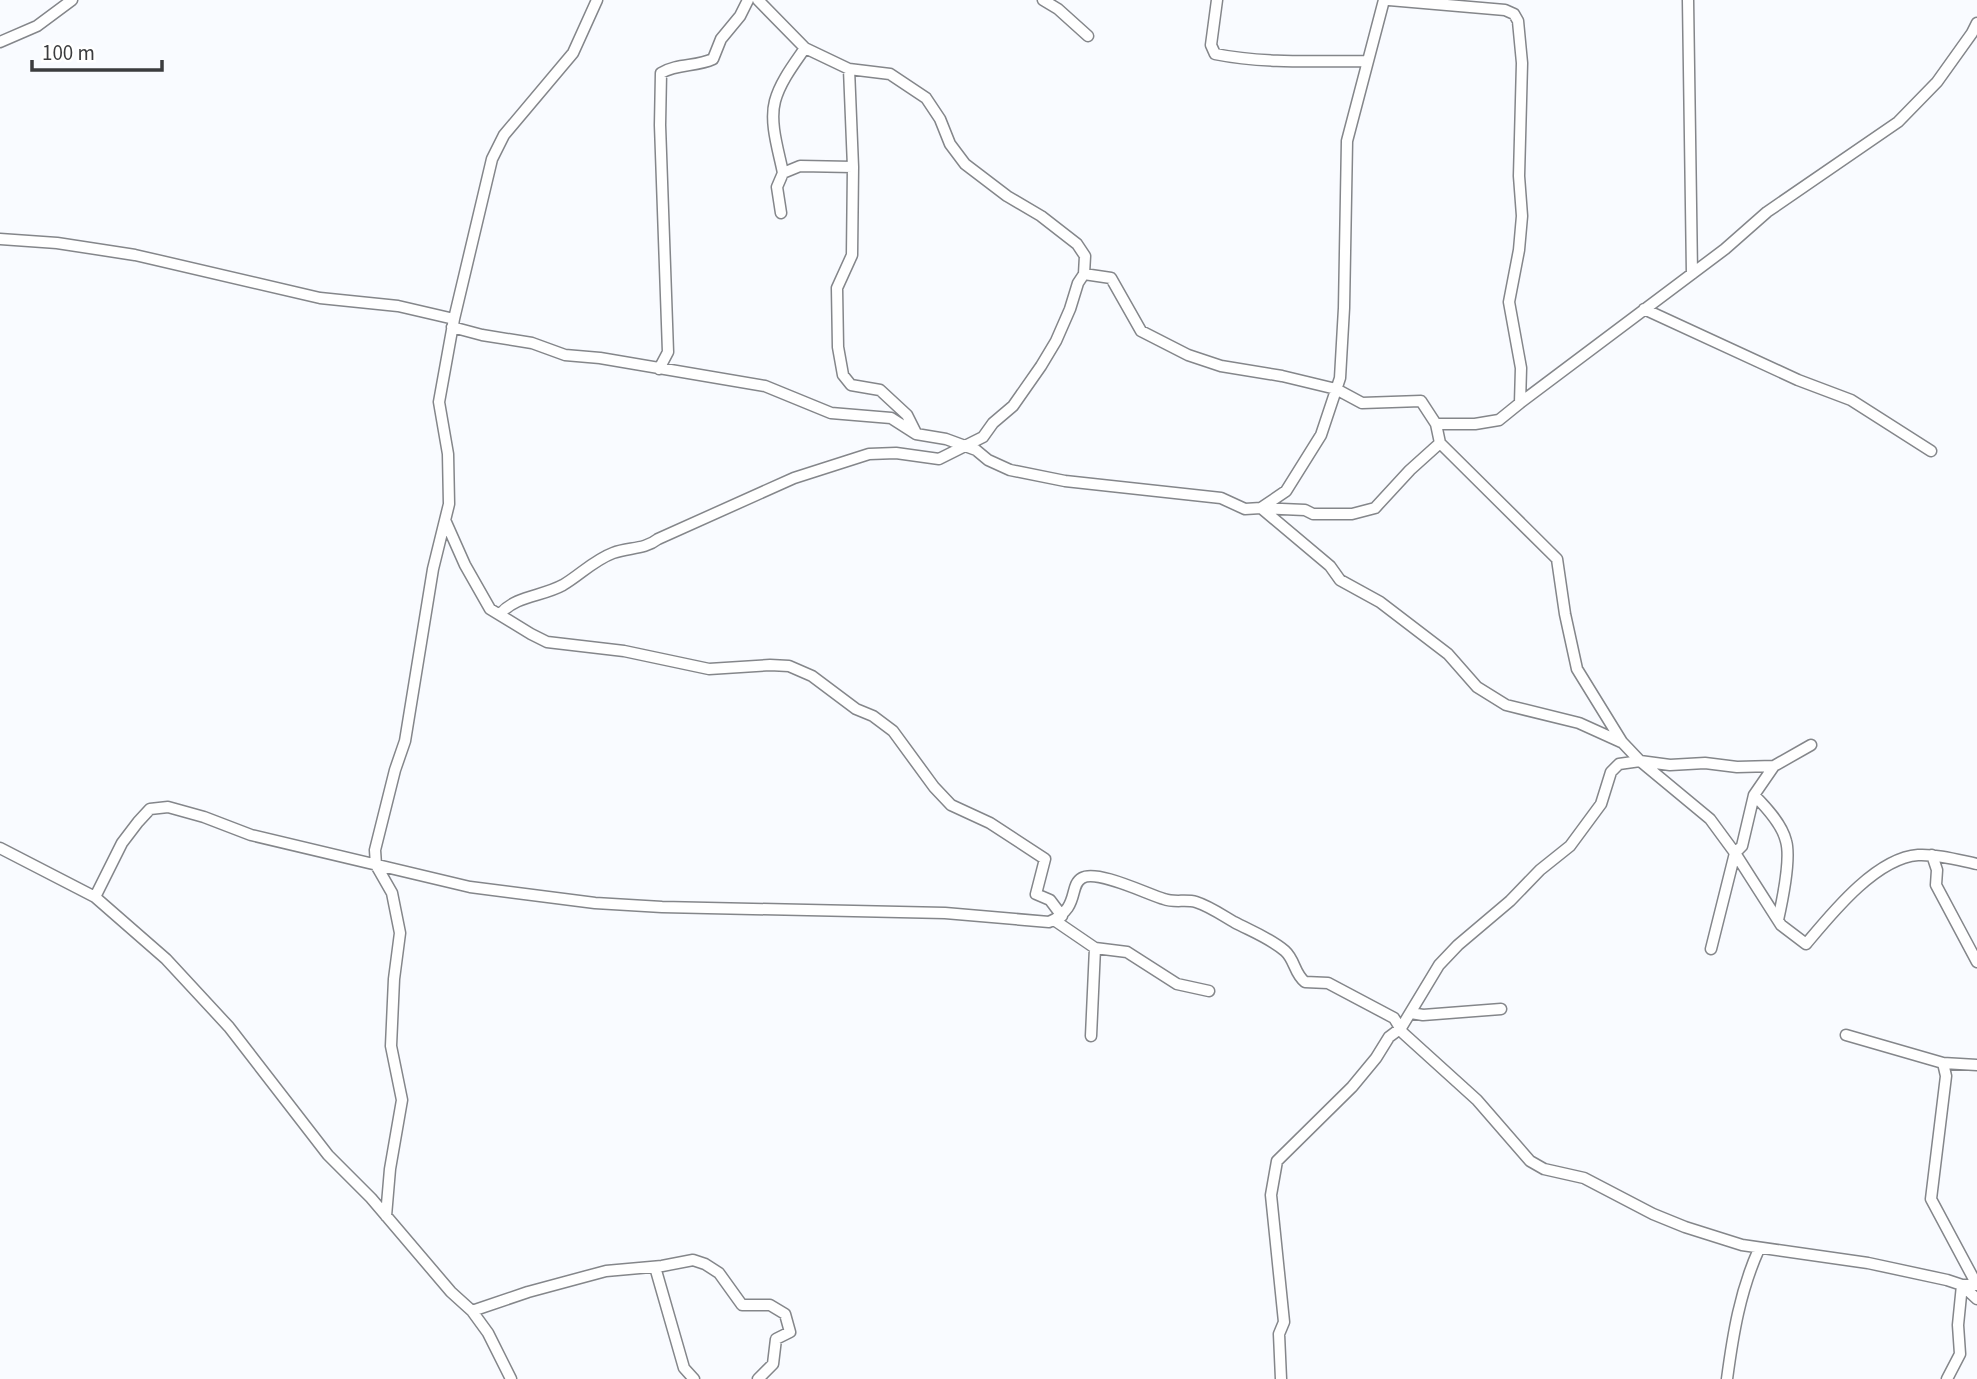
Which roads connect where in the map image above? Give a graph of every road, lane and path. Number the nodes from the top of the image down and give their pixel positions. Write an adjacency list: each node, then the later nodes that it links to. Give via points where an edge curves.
1 (72, 0): 11 (street, via 37,26)
2 (597, 0): 22 (street, via 573,53 504,135 492,159)
3 (748, 0): 23 (street, via 713,59 661,73 668,352)
4 (1043, 0): 10 (street)
5 (1216, 0): 13 (street, via 1211,46 1215,54)
6 (1387, 0): 13 (street); 25 (street, via 1505,10 1518,21 1521,216 1509,302 1521,368)
7 (1688, 0): 20 (street)
8 (761, 2): 12 (street)
9 (1977, 23): 20 (street, via 1937,82 1898,122 1767,212)
10 (1088, 36)
11 (0, 41)
12 (805, 48): 14 (street); 16 (street, via 774,103)
13 (1368, 61): 24 (street, via 1347,141 1344,308)
14 (849, 69): 15 (street); 19 (street, via 890,74 926,98 965,164 1076,244 1085,256)
15 (853, 167): 16 (street, via 800,166); 27 (street, via 852,255 837,288 843,375 851,385 880,390 906,415)
16 (783, 173): 17 (street, via 777,187)
17 (781, 213)
18 (0, 239): 22 (street, via 135,255 320,298 398,306)
19 (1084, 274): 24 (street, via 1111,278 1141,331 1188,355); 29 (street, via 1056,341 1013,406 983,437)
20 (1692, 274): 21 (street)
21 (1644, 309): 25 (street); 30 (street, via 1851,400)
22 (453, 323): 23 (street, via 482,335 532,343 565,355); 32 (street, via 439,402 448,454)
23 (659, 369): 27 (street, via 765,386 831,413 891,418)
24 (1336, 389): 26 (street, via 1362,403 1421,401); 31 (street, via 1321,435 1299,472 1286,491)
25 (1520, 403): 26 (street, via 1499,419)
26 (1436, 424): 28 (street)
27 (916, 434): 29 (street)
28 (1440, 443): 31 (street, via 1375,508 1352,514); 34 (street, via 1557,559 1577,669)
29 (965, 446): 31 (street, via 1010,470 1065,481 1221,498 1245,509); 33 (street, via 939,459 869,454 794,478 648,547 596,561 562,586 523,598)
30 (1931, 451)
31 (1261, 508): 34 (street, via 1330,566 1340,580 1380,602 1448,653 1487,693 1506,705 1579,723)
32 (445, 520): 33 (street, via 465,565 491,609); 43 (street, via 405,741 374,850)
33 (500, 614): 45 (street, via 547,642 624,651 709,669 789,666 812,676 893,731 951,804 1045,859 1037,894 1050,900)
34 (1622, 742): 36 (street)
35 (1811, 745): 37 (street)
36 (1640, 761): 37 (street); 40 (street, via 1710,819); 52 (street, via 1619,764 1611,772 1601,804 1570,846 1438,965)
37 (1774, 766): 38 (street)
38 (1754, 795): 40 (street, via 1742,846); 46 (street, via 1787,842)
39 (0, 848): 44 (street)
40 (1735, 853): 46 (street); 48 (street)
41 (1933, 855): 42 (street); 46 (street, via 1897,859 1876,870 1806,944); 49 (street, via 1936,885)
42 (1977, 864)
43 (376, 865): 44 (street, via 251,835 180,809 158,807 150,809 122,842); 45 (street, via 470,887 595,903 945,913 1049,922); 58 (street, via 393,893 400,933 391,1046 402,1100)
44 (95, 897): 58 (street, via 166,959 229,1027 328,1155)
45 (1058, 918): 47 (street); 53 (street, via 1071,905 1076,884 1089,876 1137,887 1166,900 1195,901 1287,953 1305,982 1343,989 1385,1011)
46 (1778, 920)
47 (1095, 948): 50 (street, via 1127,952 1177,984); 55 (street)
48 (1711, 949)
49 (1977, 961)
50 (1209, 991)
51 (1501, 1009): 52 (street)
52 (1411, 1013): 53 (street)
53 (1401, 1028): 59 (street, via 1477,1100 1530,1161 1584,1178 1685,1227); 67 (street, via 1352,1087 1277,1161 1272,1195 1284,1322 1279,1334)
54 (1846, 1035): 56 (street)
55 (1091, 1036)
56 (1942, 1063): 57 (street); 61 (street, via 1946,1076 1931,1199 1977,1286)
57 (1977, 1065)
58 (386, 1216): 63 (street)
59 (1759, 1249): 61 (street, via 1868,1263); 68 (street, via 1733,1328)
60 (655, 1267): 63 (street, via 606,1271); 65 (street, via 684,1368); 66 (street, via 693,1259 725,1279 742,1305 770,1305 785,1314 790,1332 776,1339 773,1364)
61 (1962, 1285): 62 (street); 69 (street, via 1960,1354)
62 (1977, 1299)
63 (472, 1311): 64 (street)
64 (511, 1379)
65 (694, 1379)
66 (758, 1379)
67 (1281, 1379)
68 (1727, 1379)
69 (1947, 1379)

